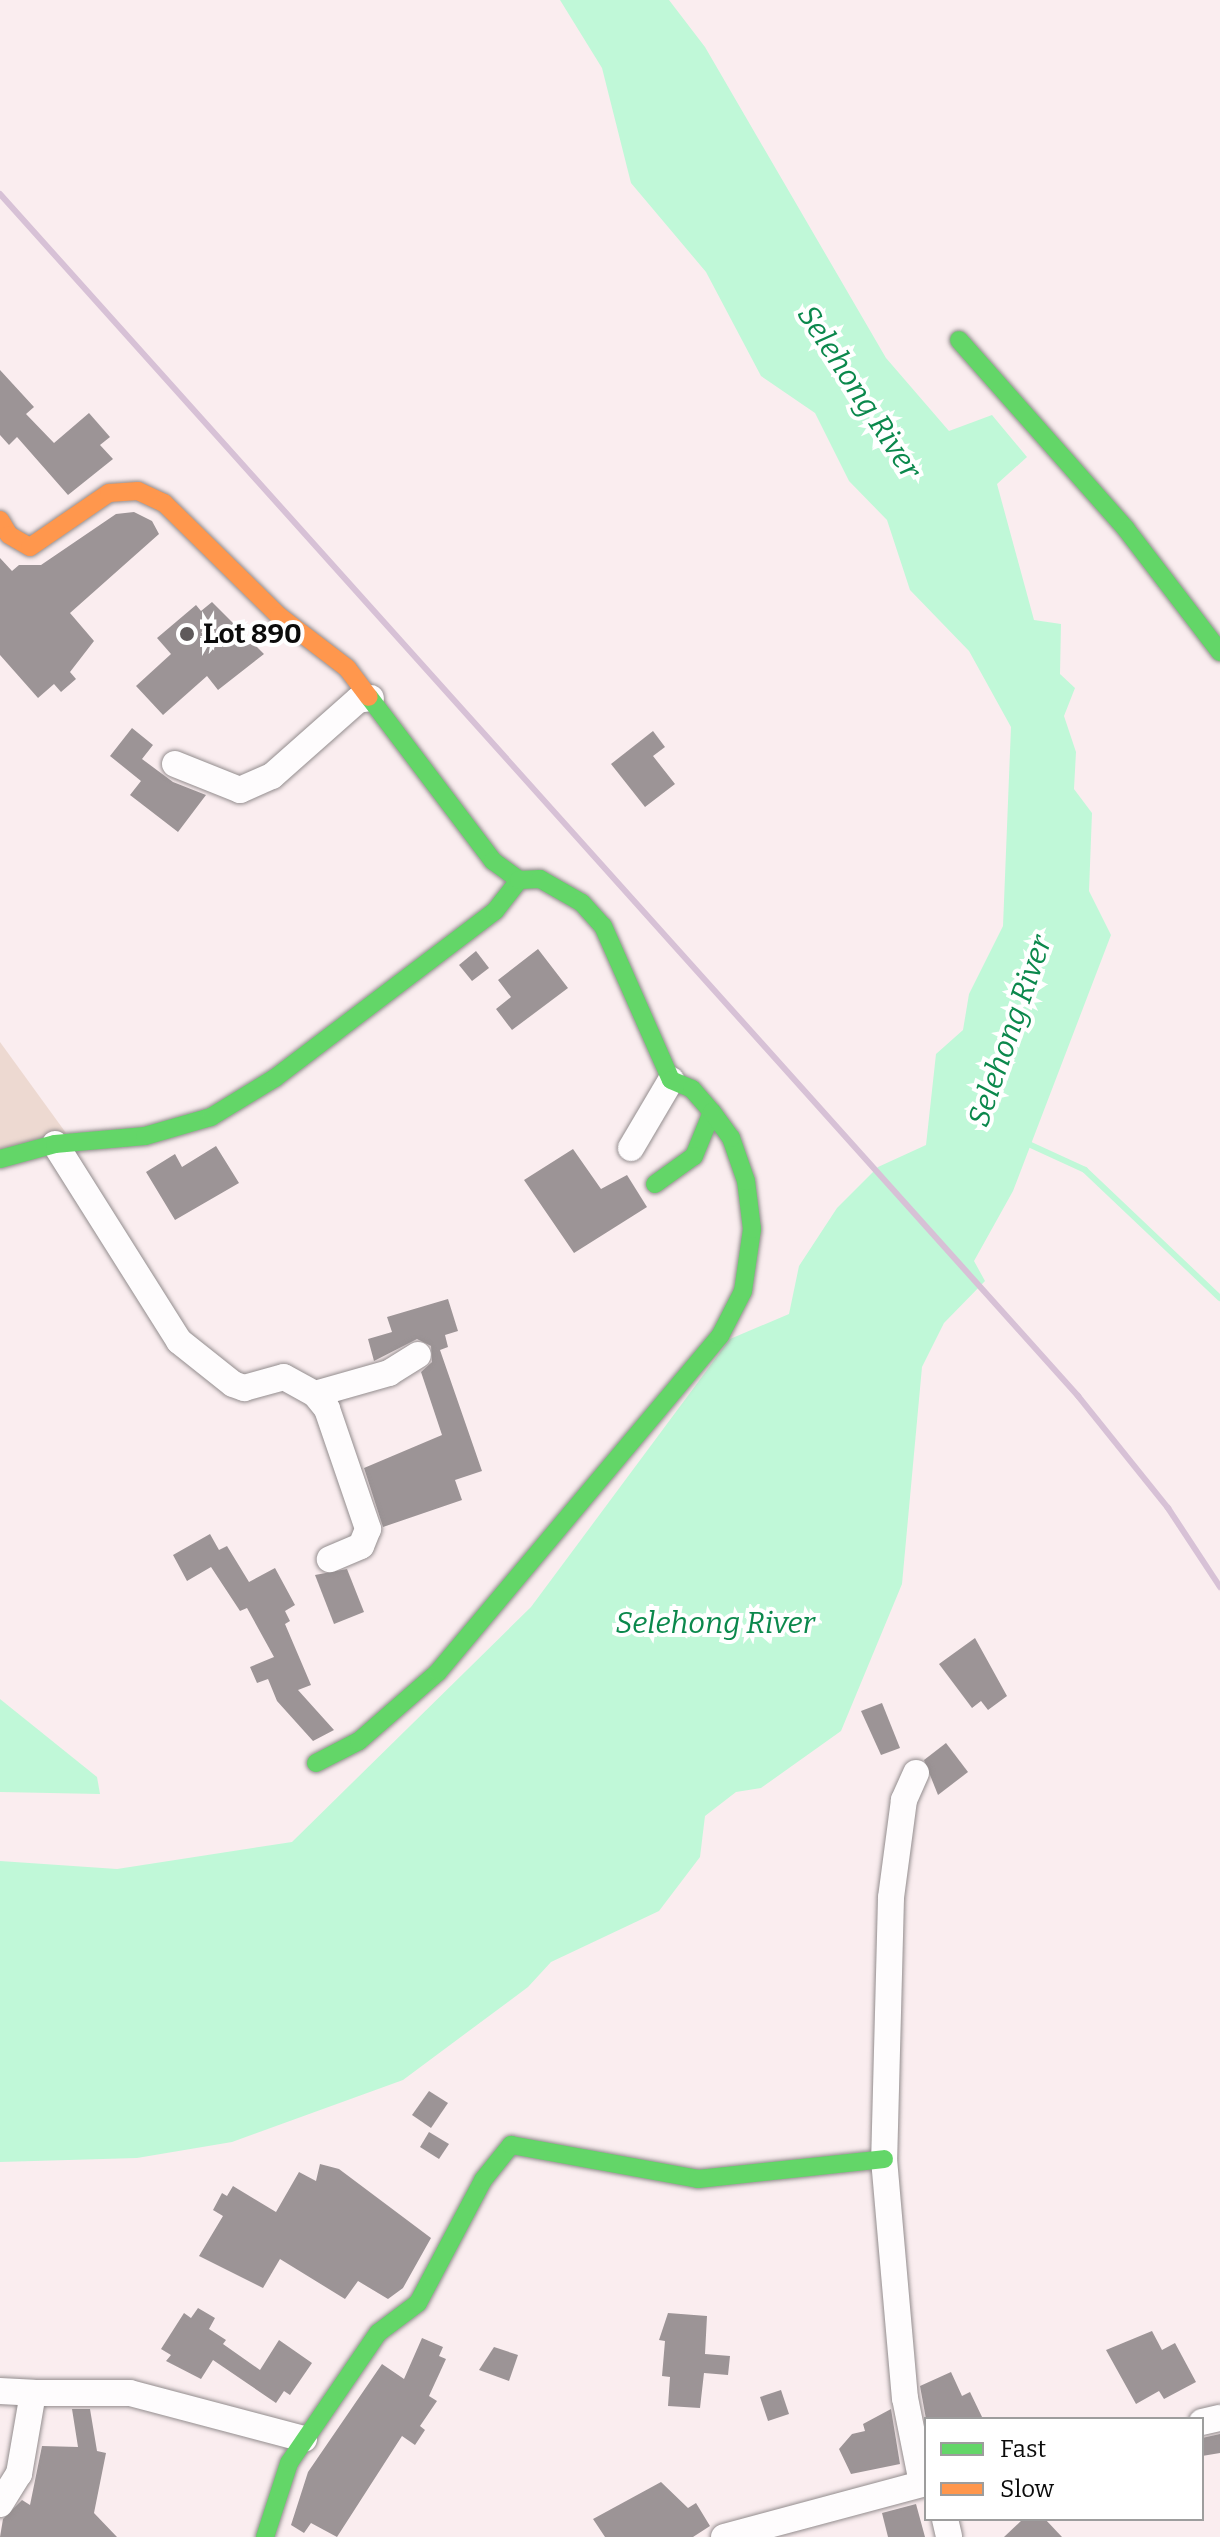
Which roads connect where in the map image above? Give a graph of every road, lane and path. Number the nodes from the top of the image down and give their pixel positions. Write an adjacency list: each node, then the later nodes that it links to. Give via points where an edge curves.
1 (959, 340): 3 (street, via 1116,517)
2 (0, 520): 4 (street, via 9,535 30,547 109,493 150,495 279,616 347,668)
3 (1220, 652)
4 (371, 698): 5 (street, via 358,700 272,776 240,790); 6 (street, via 493,861)
5 (175, 764)
6 (519, 880): 7 (street, via 540,879 559,887 603,926); 9 (street, via 495,911 241,1101 178,1129)
7 (671, 1080): 8 (street, via 692,1089); 10 (street)
8 (712, 1112): 12 (street, via 694,1156); 16 (street, via 731,1138 746,1181 752,1229 743,1291 720,1336 438,1672 359,1741)
9 (55, 1144): 11 (street); 14 (street, via 179,1341 233,1384 244,1388 284,1377)
10 (631, 1148)
11 (0, 1159)
12 (655, 1184)
13 (418, 1355): 14 (street, via 389,1373)
14 (315, 1394): 15 (street, via 327,1409 368,1529 361,1546)
15 (330, 1559)
16 (316, 1763)
17 (916, 1773): 18 (street, via 904,1800 891,1898)
18 (884, 2159): 21 (street, via 698,2179 511,2145 483,2180 418,2303 378,2333); 22 (street, via 905,2398)
19 (0, 2391): 20 (street)
20 (33, 2393): 21 (street, via 130,2393); 23 (street, via 19,2474)
21 (304, 2439): 24 (street, via 289,2463)
22 (924, 2483): 25 (street)
23 (0, 2504)
24 (265, 2537)
25 (724, 2537)

